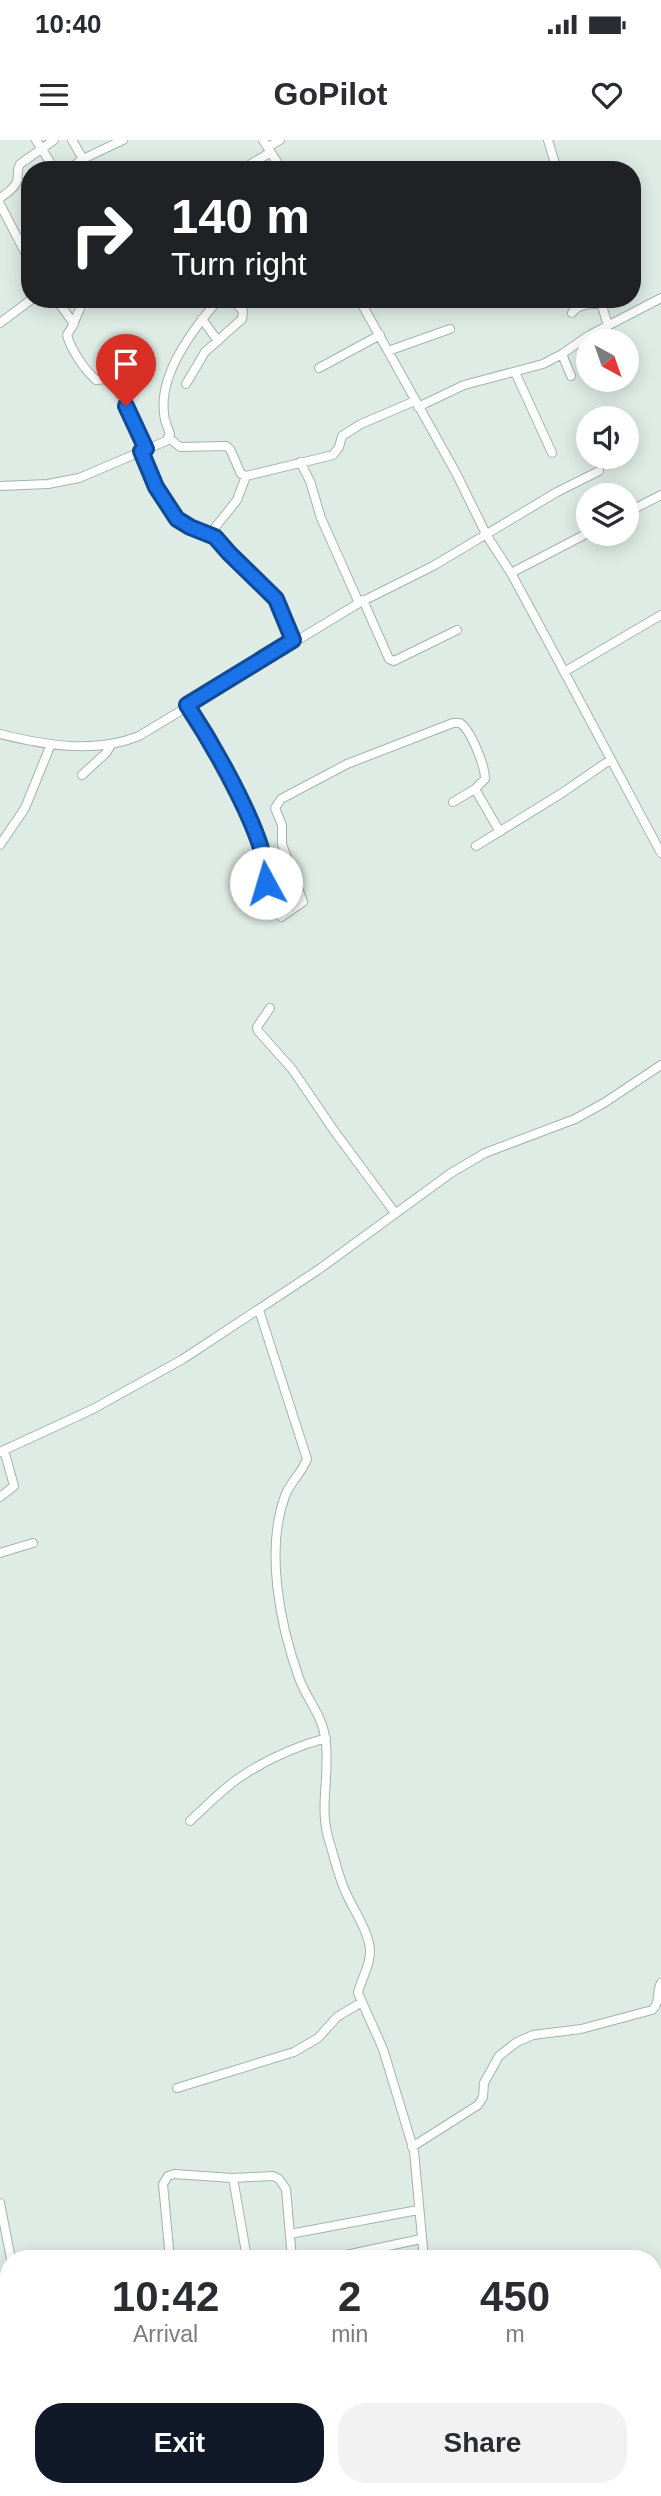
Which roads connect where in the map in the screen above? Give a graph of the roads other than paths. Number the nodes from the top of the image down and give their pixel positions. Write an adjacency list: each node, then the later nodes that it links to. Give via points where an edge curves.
1 (36, 140): 8 (street)
2 (54, 140): 8 (street)
3 (72, 140): 9 (street)
4 (123, 140): 9 (street)
5 (280, 140): 7 (street)
6 (548, 140): 15 (street)
7 (267, 146): 13 (street); 14 (street)
8 (40, 150): 10 (street); 11 (street)
9 (83, 159): 12 (street)
10 (24, 161)
11 (48, 161)
12 (80, 161)
13 (251, 161)
14 (276, 161)
15 (555, 161)
16 (21, 163): 17 (street, via 18,180)
17 (0, 198)
18 (0, 204): 19 (street)
19 (21, 245)
20 (661, 298): 33 (street)
21 (21, 307): 31 (street)
22 (62, 308): 32 (street)
23 (80, 308): 32 (street)
24 (211, 308): 30 (street)
25 (239, 308): 36 (street, via 244,315)
26 (364, 308): 35 (street)
27 (575, 308): 29 (street)
28 (602, 308): 33 (street)
29 (572, 313)
30 (202, 319): 36 (street); 44 (street, via 186,339 166,391 163,412)
31 (0, 323)
32 (74, 324): 45 (street, via 66,335 69,343 96,380 107,379 117,389)
33 (608, 326): 38 (street)
34 (450, 329): 37 (street)
35 (380, 335): 37 (street); 39 (street)
36 (218, 341): 42 (street, via 198,362)
37 (388, 351): 43 (street)
38 (562, 354): 40 (street); 41 (street)
39 (319, 368)
40 (514, 372): 43 (street); 46 (street)
41 (571, 376)
42 (186, 384)
43 (416, 404): 47 (street, via 361,424 342,436 333,455); 54 (street)
44 (169, 438): 45 (street); 49 (street, via 180,447 226,446)
45 (144, 450): 50 (street, via 71,480); 53 (street, via 156,487 177,519)
46 (552, 453)
47 (300, 461): 49 (street); 57 (street, via 321,518)
48 (599, 471): 54 (street)
49 (246, 476): 53 (street, via 237,500)
50 (0, 486)
51 (661, 495): 52 (street)
52 (639, 506)
53 (209, 535): 60 (street, via 276,599)
54 (487, 536): 56 (street); 57 (street)
55 (576, 539): 56 (street)
56 (511, 573): 61 (street)
57 (361, 601): 59 (street, via 394,662); 60 (street)
58 (661, 615): 61 (street)
59 (457, 630)
60 (293, 640): 62 (street)
61 (564, 672): 66 (street)
62 (187, 705): 65 (street, via 139,736); 74 (street, via 258,836 267,866)
63 (0, 734): 64 (street)
64 (51, 744): 65 (street); 71 (street, via 25,808)
65 (111, 745): 67 (street)
66 (610, 760): 70 (street); 73 (street)
67 (82, 775)
68 (475, 789): 69 (street); 70 (street); 75 (street, via 485,779 485,771 468,731 453,723 347,764 281,799 275,808 282,825 280,837 303,902)
69 (453, 802)
70 (499, 832): 72 (street)
71 (0, 845)
72 (475, 846)
73 (661, 853)
74 (265, 890)
75 (281, 916)
76 (270, 1008): 78 (street, via 258,1031 292,1069)
77 (661, 1065): 78 (street, via 575,1119 485,1153)
78 (395, 1213): 79 (street)
79 (259, 1310): 80 (street, via 93,1409); 84 (street, via 307,1454 286,1495 275,1545 277,1583 299,1679)
80 (2, 1451): 81 (street, via 14,1483 12,1490)
81 (0, 1497)
82 (33, 1544): 83 (street)
83 (0, 1553)
84 (326, 1738): 85 (street, via 258,1766); 87 (street, via 327,1833 345,1891 369,1942 359,1989)
85 (190, 1821)
86 (661, 1983): 89 (street, via 652,2010 517,2042 499,2056 478,2105)
87 (362, 2002): 88 (street, via 295,2052); 89 (street, via 383,2049)
88 (177, 2088)
89 (412, 2147): 92 (street)
90 (233, 2178): 93 (street, via 279,2179 286,2189); 96 (street, via 174,2174 165,2180); 97 (street)
91 (0, 2203): 95 (street)
92 (418, 2210): 93 (street); 94 (street)
93 (290, 2234): 98 (street)
94 (421, 2239): 99 (street); 100 (street)
95 (8, 2250)
96 (169, 2250)
97 (246, 2250)
98 (291, 2250)
99 (369, 2250)
100 (423, 2250)

